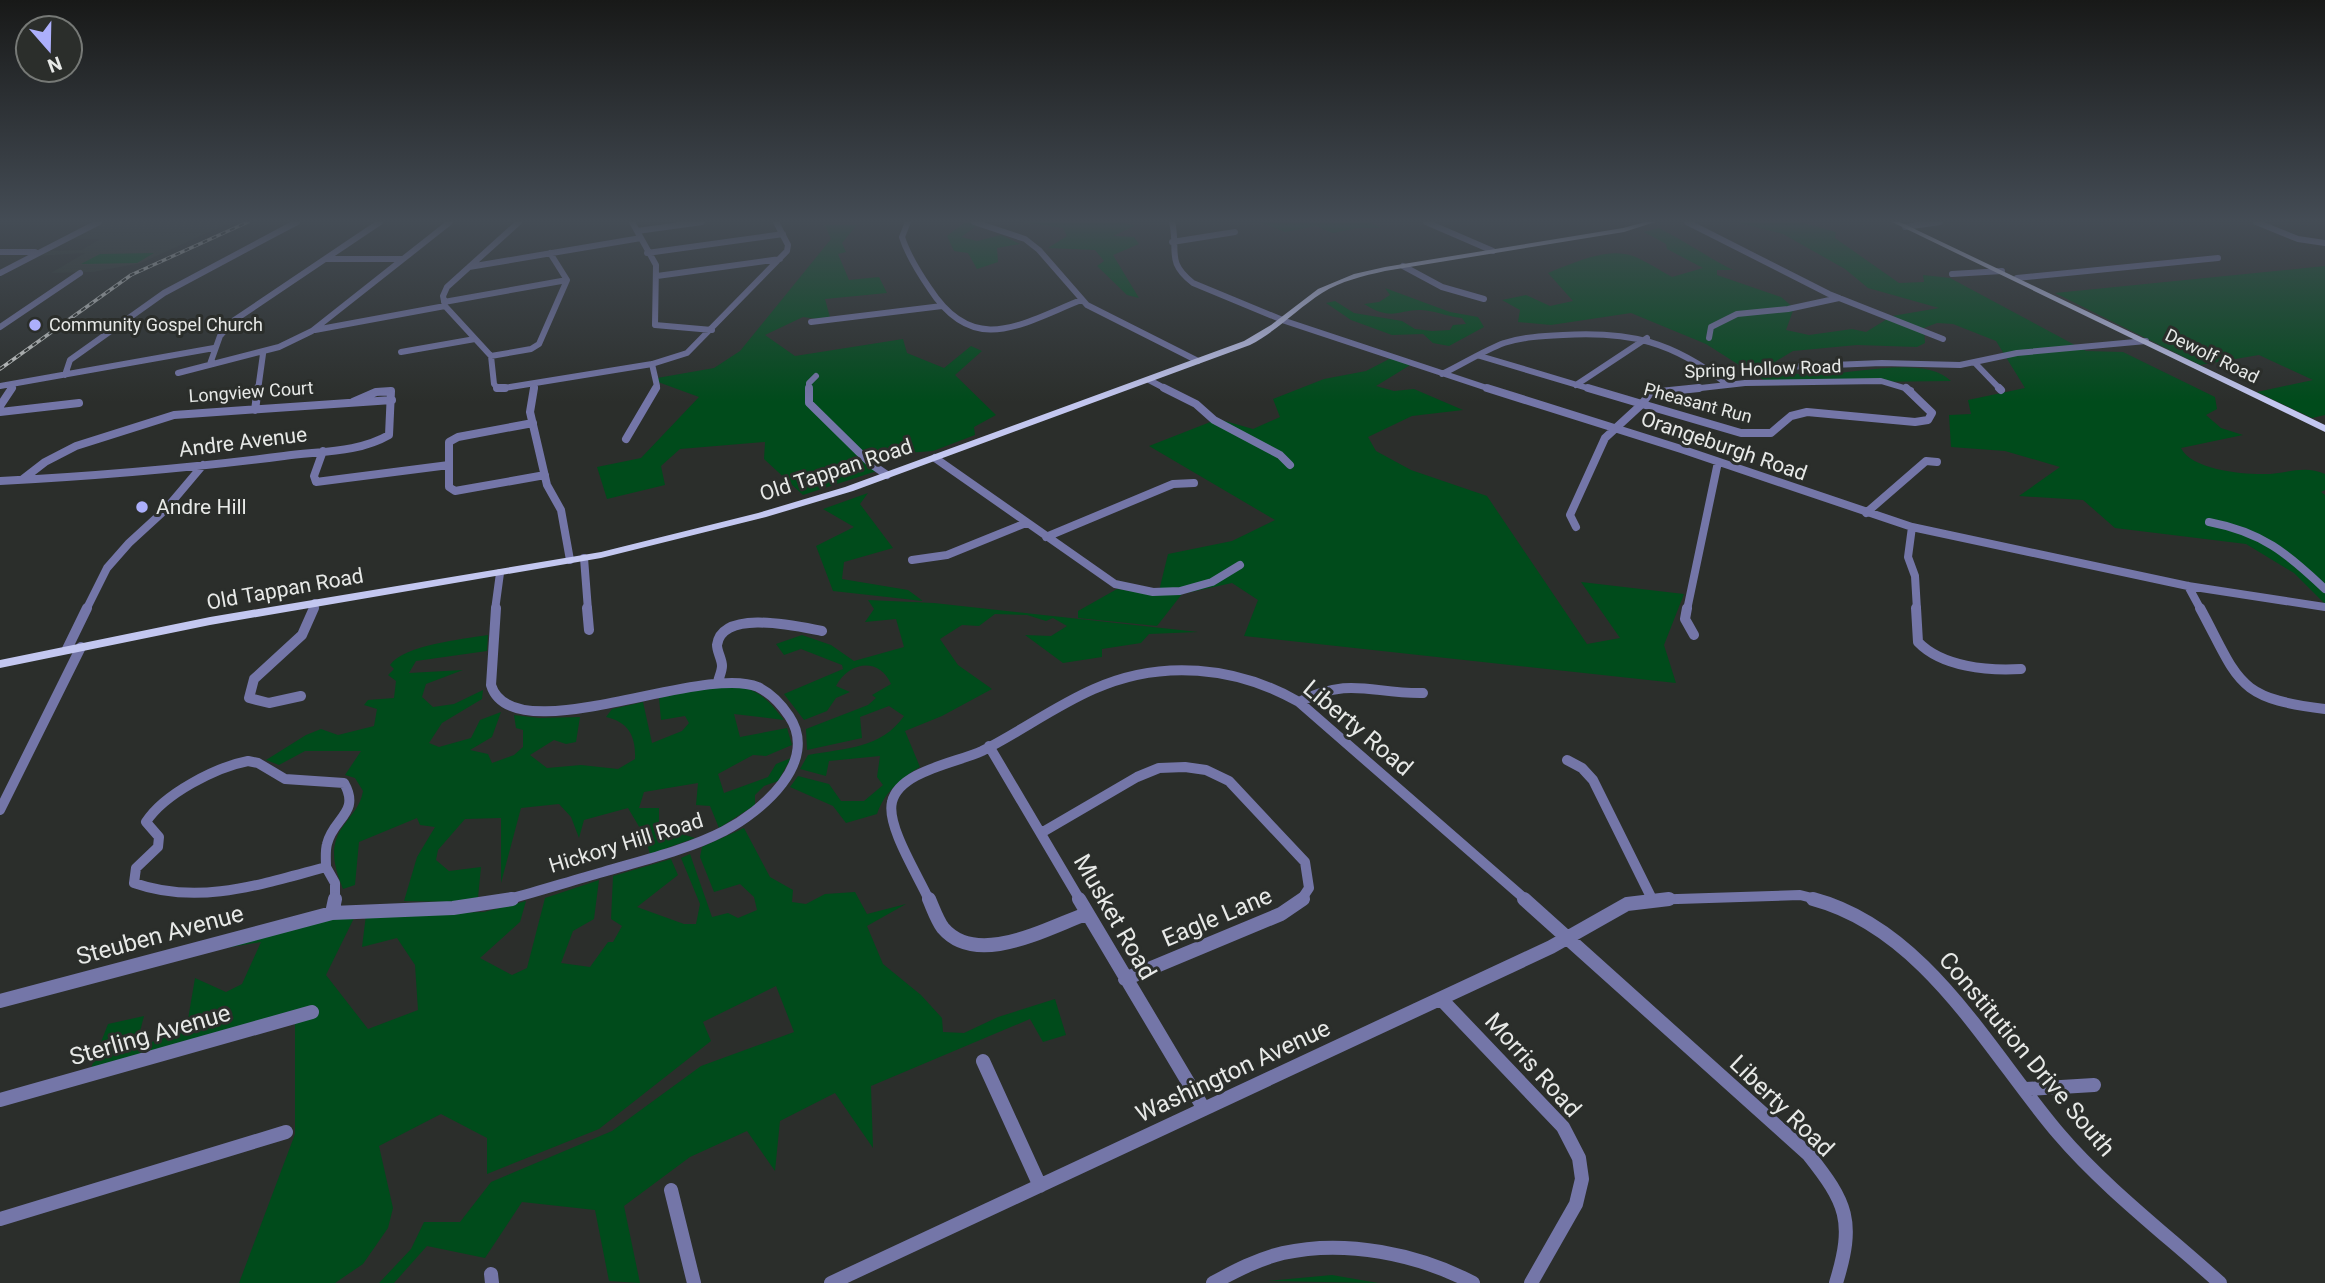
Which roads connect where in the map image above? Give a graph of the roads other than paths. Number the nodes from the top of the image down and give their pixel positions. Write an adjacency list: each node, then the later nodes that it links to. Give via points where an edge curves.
1 (67, 282): 24 (street)
2 (185, 282): 44 (street, via 70,360)
3 (292, 282): 32 (street, via 240,316)
4 (373, 282): 26 (street)
5 (452, 282): 20 (street, via 446,287)
6 (557, 282): 20 (street)
7 (566, 282): 35 (street, via 539,344)
8 (657, 282): 25 (street, via 654,324)
9 (758, 282): 25 (street)
10 (927, 282): 21 (street)
11 (1065, 282): 19 (street)
12 (1191, 282): 23 (street, Orangeburgh Road)
13 (1340, 282): 23 (main road, Old Tappan Road, via 1314,296)
14 (1434, 282): 18 (street, via 1467,297)
15 (1808, 282): 17 (street)
16 (2025, 282): 31 (main road, Dewolf Road)
17 (1840, 298): 28 (street, via 1729,317 1711,327); 30 (street)
18 (1484, 299)
19 (1081, 300): 21 (street, via 990,330 968,327); 37 (street, via 1106,317)
20 (445, 304): 26 (street); 29 (street)
21 (942, 306): 22 (street)
22 (811, 321)
23 (1285, 321): 37 (main road, Old Tappan Road, via 1253,340); 43 (street, Orangeburgh Road)
24 (0, 327)
25 (712, 330): 40 (street, via 687,353)
26 (312, 331): 34 (street)
27 (1647, 338): 36 (street, via 1602,332 1539,337 1507,342); 49 (street, via 1694,359); 50 (street)
28 (1709, 338)
29 (475, 339): 33 (street); 35 (street)
30 (1943, 339)
31 (2146, 341): 38 (street, via 2030,352); 60 (main road, Dewolf Road)
32 (214, 348): 39 (street); 44 (street)
33 (401, 352)
34 (263, 354): 39 (street); 57 (street)
35 (491, 356): 48 (street, via 495,387)
36 (1479, 356): 43 (street); 50 (street, Pheasant Run)
37 (1198, 361): 46 (main road, Old Tappan Road)
38 (1975, 363): 41 (street); 52 (street)
39 (211, 364): 42 (street)
40 (652, 364): 48 (street); 61 (street, via 657,386)
41 (1783, 367)
42 (178, 373)
43 (1442, 374): 59 (street, Orangeburgh Road)
44 (65, 375): 47 (street)
45 (816, 376): 70 (street, via 809,383 809,402)
46 (1149, 380): 63 (main road, Old Tappan Road); 68 (street, via 1196,404 1214,420 1280,455)
47 (14, 384): 51 (street); 56 (street)
48 (535, 384): 58 (street, via 530,404)
49 (1727, 384): 53 (street, Spring Hollow Road, via 1881,381 1910,389); 55 (street, Spring Hollow Road, via 1657,391 1645,395)
50 (1576, 385): 55 (street, Pheasant Run)
51 (0, 386)
52 (2001, 390)
53 (1923, 402): 55 (street, Pheasant Run, via 1932,415 1923,421 1807,412 1791,416 1775,431 1758,435)
54 (79, 403): 56 (street)
55 (1641, 405): 59 (street, Spring Hollow Road)
56 (0, 409)
57 (255, 410): 62 (street, Longview Court, via 392,400 390,432 385,438); 71 (street, Longview Court, via 157,419 66,451)
58 (533, 423): 67 (street, via 453,439 447,445); 69 (street)
59 (1612, 427): 65 (street, Orangeburgh Road); 77 (street, via 1570,515)
60 (2325, 429)
61 (626, 439)
62 (323, 451): 66 (street, Andre Avenue); 67 (street, Andre Avenue, via 316,482)
63 (935, 458): 70 (main road, Old Tappan Road); 76 (street)
64 (1937, 461): 74 (street, via 1926,461)
65 (1718, 462): 74 (street, Orangeburgh Road); 91 (street, via 1685,619)
66 (203, 465): 71 (street, Andre Avenue); 93 (street, via 166,510 107,568)
67 (449, 465): 69 (street, via 449,487 455,491)
68 (1290, 465)
69 (545, 475): 81 (street, via 561,510)
70 (887, 475): 80 (main road, Old Tappan Road, via 792,507)
71 (22, 480): 72 (street, Andre Avenue)
72 (0, 481)
73 (1194, 483): 79 (street, via 1173,484)
74 (1866, 513): 78 (street, Orangeburgh Road)
75 (2209, 522): 86 (street, via 2281,547)
76 (1026, 523): 79 (street); 82 (street, via 947,555)
77 (1576, 527)
78 (1912, 527): 85 (street, Orangeburgh Road); 95 (street, via 1908,557 1915,576 1917,642 1941,657 2005,671)
79 (1046, 537): 83 (street, via 1110,582 1126,588 1168,592 1212,582)
80 (584, 558): 81 (main road, Old Tappan Road); 89 (street)
81 (570, 560): 84 (main road, Old Tappan Road)
82 (912, 560)
83 (1240, 565)
84 (500, 573): 87 (main road, Old Tappan Road); 96 (street, Hickory Hill Road, via 491,674 493,693 505,705 524,712 587,709)
85 (2188, 586): 88 (street, Orangeburgh Road); 100 (street, via 2240,682 2277,702)
86 (2325, 589)
87 (315, 603): 92 (main road, Old Tappan Road); 98 (street, via 300,637 248,688 249,698 261,704)
88 (2325, 607)
89 (589, 630)
90 (822, 631): 96 (street, via 770,621 733,628 721,636 717,646 722,665)
91 (1694, 635)
92 (81, 646): 93 (main road, Old Tappan Road); 103 (street)
93 (67, 649): 94 (main road, Old Tappan Road)
94 (0, 664)
95 (2021, 669)
96 (718, 682): 107 (street, Hickory Hill Road, via 755,686 768,694 795,725 799,740 788,775 753,813 726,831 472,907 364,908)
97 (1423, 693): 99 (street, via 1334,686)
98 (302, 696)
99 (1299, 702): 101 (street, Liberty Road, via 1259,681 1230,673 1138,674 1109,682); 109 (street, Liberty Road)
100 (2325, 709)
101 (989, 746): 104 (street, Musket Road); 108 (street, Liberty Road, via 919,774 893,795 894,825 942,927 957,940 978,947 1007,943)
102 (1567, 760): 106 (street, via 1593,780)
103 (0, 810)
104 (1041, 834): 108 (street, Musket Road); 110 (street, Eagle Lane, via 1137,777 1159,768 1185,767 1229,781 1305,862 1309,891 1300,903)
105 (326, 867): 105 (street, via 327,843 350,806 351,792 344,783 284,779 250,760 225,767 153,811 146,822 159,837 158,847 136,868 134,883 169,895 197,894); 107 (street, via 335,878)
106 (1652, 899): 109 (street, Washington Avenue, via 1626,904); 116 (street, Constitution Drive South, via 1800,895 1858,917 1944,984)
107 (332, 913): 112 (street, Steuben Avenue)
108 (1086, 914): 110 (street, Musket Road)
109 (1569, 938): 111 (street, Washington Avenue); 128 (street, Liberty Road, via 1808,1154 1830,1182 1847,1217 1848,1249)
110 (1125, 979): 118 (street, Musket Road)
111 (1441, 999): 118 (street, Washington Avenue); 127 (street, Morris Road, via 1563,1127 1577,1153 1582,1179 1573,1209)
112 (0, 1001)
113 (312, 1013): 117 (street, Sterling Avenue)
114 (983, 1061): 120 (street)
115 (2094, 1085): 116 (street)
116 (2026, 1089): 129 (street, Constitution Drive South, via 2090,1167)
117 (0, 1100)
118 (1204, 1110): 120 (street, Washington Avenue)
119 (286, 1132): 122 (street)
120 (1040, 1186): 124 (street, Washington Avenue)
121 (671, 1190): 123 (street)
122 (0, 1219)
123 (694, 1283)
124 (831, 1283)
125 (1213, 1283): 126 (street, via 1241,1268 1293,1251 1348,1249 1411,1259)
126 (1473, 1283)
127 (1531, 1283)
128 (1836, 1283)
129 (2220, 1283)

